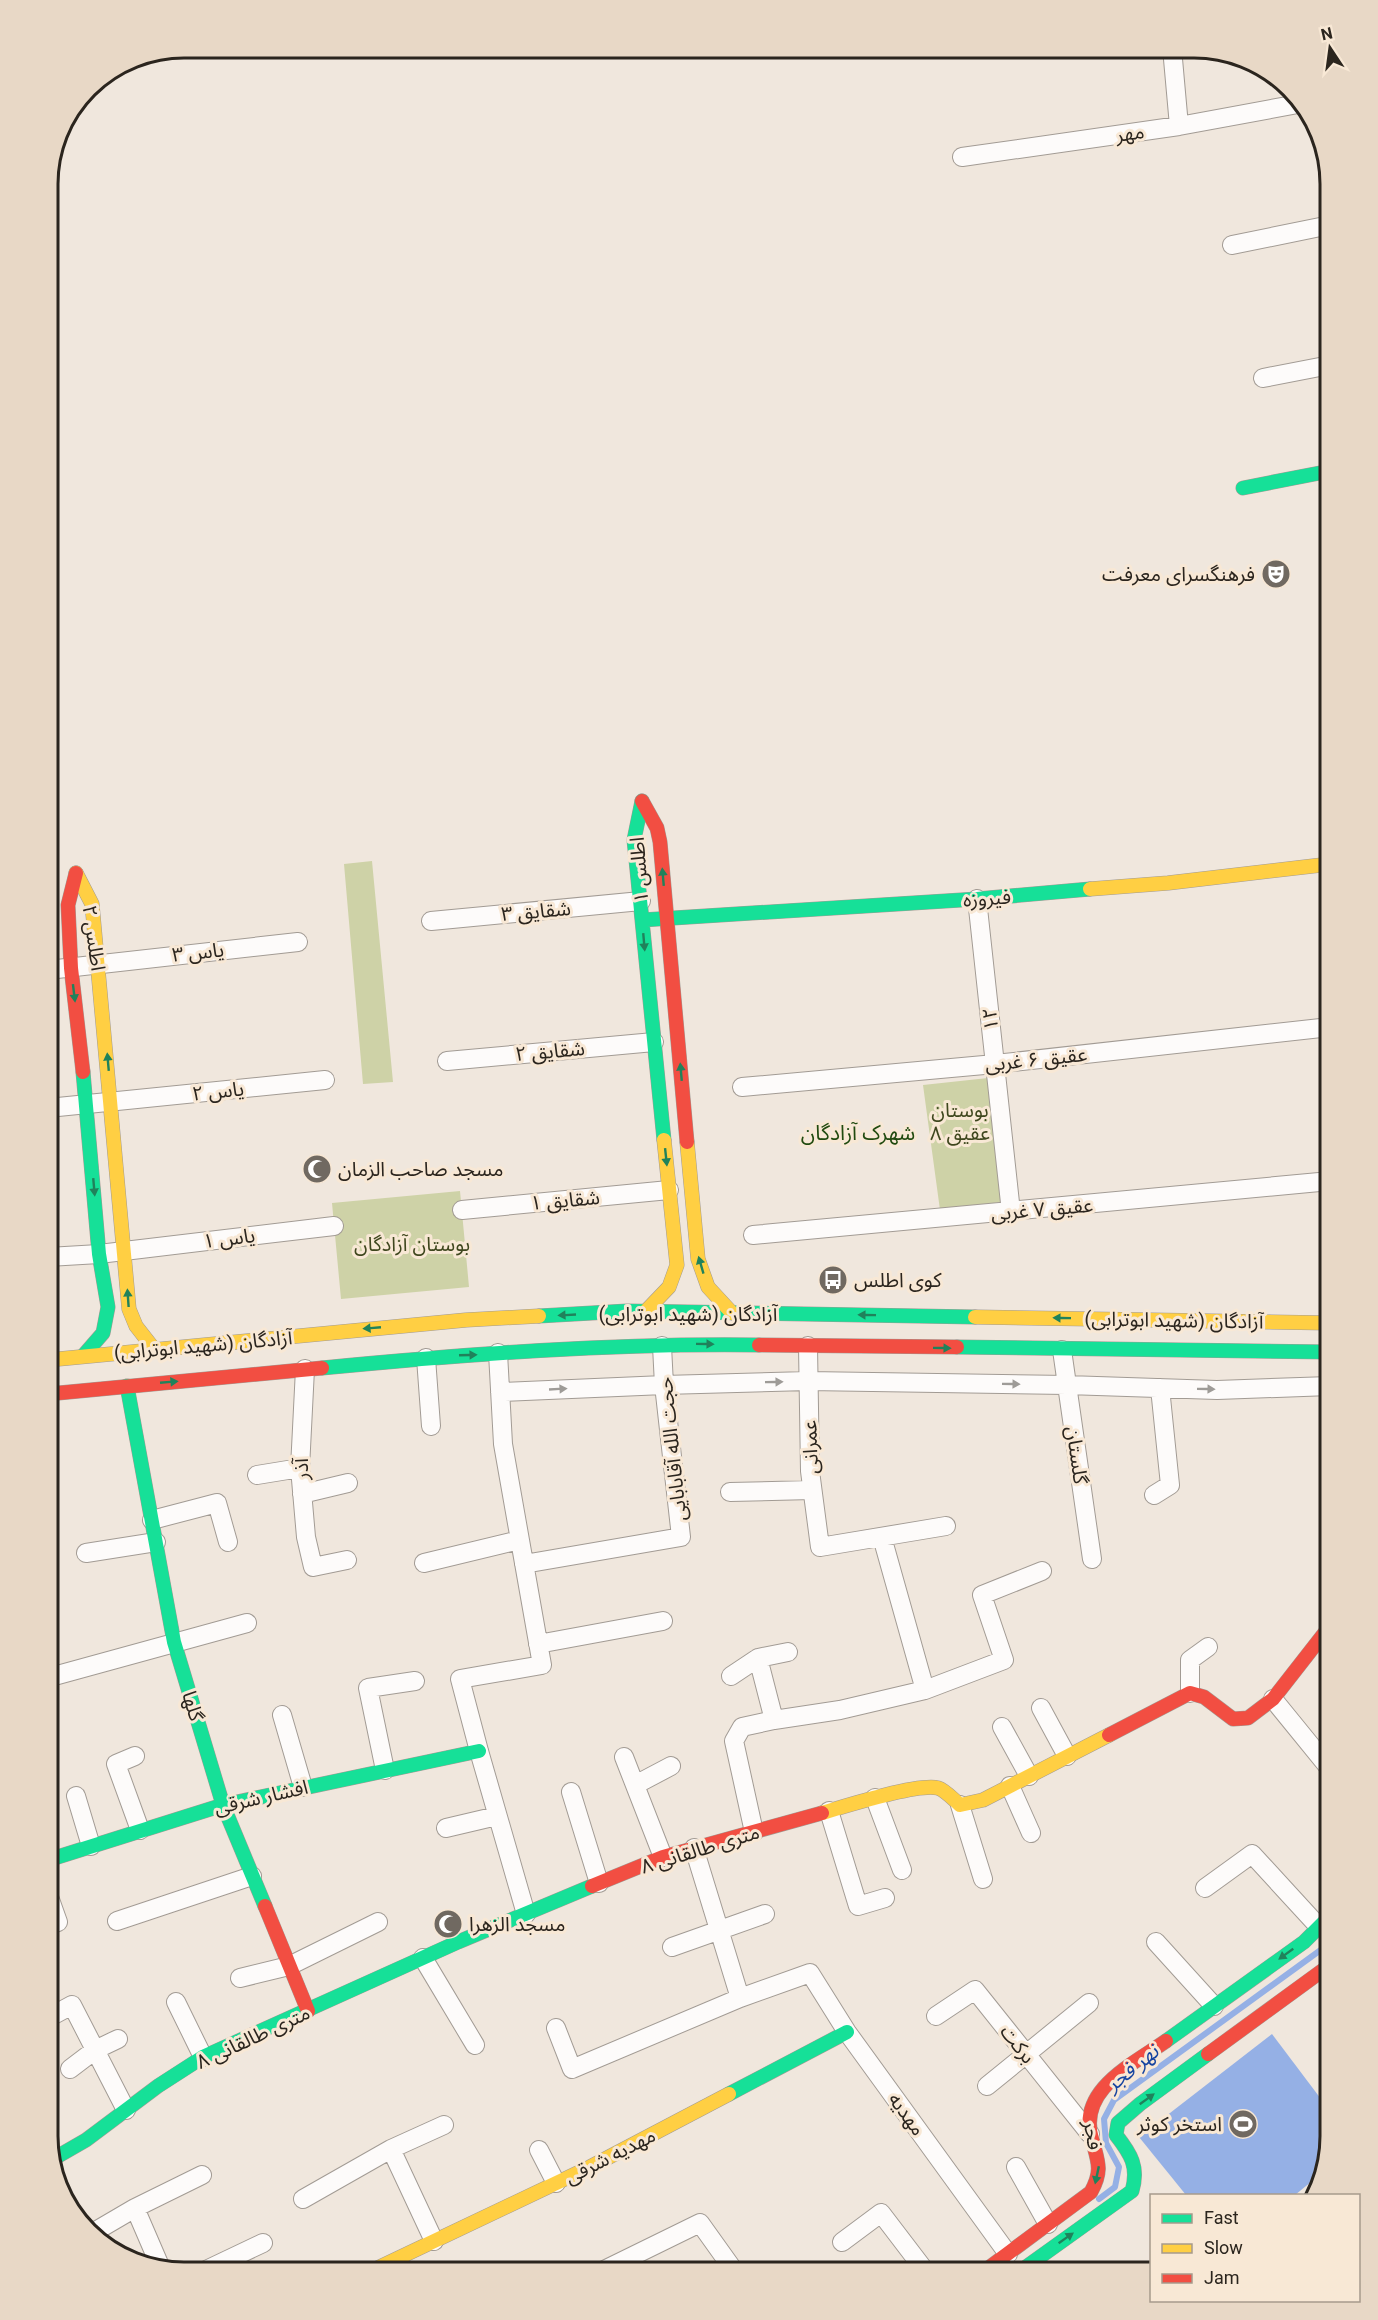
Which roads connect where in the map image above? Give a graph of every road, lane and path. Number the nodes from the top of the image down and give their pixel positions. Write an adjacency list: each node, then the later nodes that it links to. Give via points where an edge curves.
1 (1173, 59): 3 (street)
2 (1291, 105): 3 (street, مهر)
3 (1179, 126): 4 (street, مهر)
4 (962, 157)
5 (1319, 227): 6 (street)
6 (1232, 245)
7 (1319, 367): 8 (street)
8 (1263, 378)
9 (1319, 473): 10 (street)
10 (1243, 488)
11 (1319, 865): 12 (street, فیروزه)
12 (977, 899): 14 (street, فیروزه); 24 (street, ۱۲)
13 (641, 901): 14 (street, اطلس ۱, one-way to 13, via 660,842 642,801 634,840); 15 (street, اطلس ۱); 16 (street, شقایق ۳)
14 (667, 919): 15 (street, فیروزه); 40 (street, اطلس ۱, one-way to 14, via 708,1287 698,1259)
15 (642, 920): 22 (street, اطلس ۱, one-way to 22)
16 (431, 921)
17 (298, 942): 18 (street, یاس ۳)
18 (99, 965): 19 (street, یاس ۳); 19 (street, اطلس ۲, via 92,904 76,873 68,905); 27 (street, اطلس ۲, one-way to 18)
19 (71, 968): 20 (street, یاس ۳); 28 (street, اطلس ۲, one-way to 28)
20 (59, 969)
21 (1319, 1028): 24 (street, عقیق ۶ غربی)
22 (654, 1041): 23 (street, شقایق ۲); 31 (street, اطلس ۱, one-way to 31)
23 (447, 1061)
24 (995, 1064): 26 (street, عقیق ۶ غربی); 33 (street, ۱۲)
25 (325, 1080): 27 (street, یاس ۲)
26 (742, 1088)
27 (111, 1102): 28 (street, یاس ۲); 36 (street, اطلس ۲)
28 (87, 1104): 29 (street, یاس ۲); 37 (street, اطلس ۲, one-way to 37)
29 (59, 1107)
30 (1319, 1182): 33 (street, عقیق ۷ غربی)
31 (669, 1190): 32 (street, شقایق ۱); 39 (street, اطلس ۱, via 677,1265 669,1287)
32 (462, 1210)
33 (1011, 1212): 35 (street, عقیق ۷ غربی)
34 (334, 1226): 36 (street, یاس ۱)
35 (753, 1235)
36 (124, 1251): 37 (street, یاس ۱); 45 (street, اطلس ۲, one-way to 36, via 129,1309)
37 (99, 1254): 38 (street, یاس ۱); 49 (street, اطلس ۲, via 108,1307 103,1333)
38 (58, 1256)
39 (645, 1312): 40 (street, آزادگان (شهید ابوترابی)); 42 (street, آزادگان (شهید ابوترابی), one-way to 42)
40 (732, 1313): 41 (street, آزادگان (شهید ابوترابی), one-way to 40)
41 (1319, 1323)
42 (436, 1343): 45 (street, آزادگان (شهید ابوترابی), one-way to 45); 48 (street, آزادگان (شهید ابوترابی), one-way to 48); 51 (street, آزادگان (شهید ابوترابی)); 60 (street)
43 (662, 1346): 44 (street, آزادگان (شهید ابوترابی), one-way to 44); 48 (street, آزادگان (شهید ابوترابی)); 53 (street, حجت الله آقابابایی)
44 (808, 1346): 46 (street, آزادگان (شهید ابوترابی), one-way to 46); 52 (street, عمرانی)
45 (153, 1349): 49 (street, آزادگان (شهید ابوترابی))
46 (1062, 1350): 47 (street, آزادگان (شهید ابوترابی)); 54 (street, گلستان)
47 (1319, 1352)
48 (498, 1353): 58 (street)
49 (83, 1356): 50 (street, آزادگان (شهید ابوترابی))
50 (58, 1359)
51 (305, 1369): 55 (street, آزادگان (شهید ابوترابی), one-way to 51); 61 (street, آذر)
52 (808, 1381): 53 (street, one-way to 52); 54 (street, one-way to 54); 64 (street, عمرانی)
53 (664, 1384): 58 (street, one-way to 53); 78 (street, حجت الله آقابابایی, via 681,1537)
54 (1067, 1385): 57 (street); 75 (street, گلستان)
55 (127, 1386): 59 (street, آزادگان (شهید ابوترابی)); 68 (street, گلها)
56 (1319, 1386): 57 (street, one-way to 56)
57 (1160, 1388): 67 (street, via 1170,1485)
58 (500, 1392): 71 (street, via 502,1444)
59 (58, 1393)
60 (431, 1426)
61 (300, 1468): 62 (street); 66 (street, آذر)
62 (257, 1474)
63 (348, 1483): 66 (street)
64 (812, 1490): 65 (street); 70 (street, عمرانی, via 820,1547)
65 (730, 1492)
66 (302, 1494): 76 (street, آذر, via 313,1567)
67 (1154, 1495)
68 (152, 1520): 72 (street, گلها); 73 (street, via 218,1503)
69 (946, 1526): 70 (street)
70 (882, 1537): 91 (street)
71 (519, 1540): 77 (street); 78 (street)
72 (156, 1542): 74 (street); 83 (street, گلها)
73 (228, 1542)
74 (86, 1552)
75 (1092, 1559)
76 (347, 1560)
77 (424, 1563)
78 (524, 1564): 84 (street)
79 (1042, 1571): 91 (street, via 982,1595 1004,1660)
80 (663, 1621): 84 (street)
81 (247, 1623): 83 (street)
82 (1319, 1640): 93 (street)
83 (174, 1642): 88 (street); 112 (street, گلها)
84 (538, 1644): 98 (street, via 542,1665 460,1679)
85 (1208, 1647): 92 (street, via 1190,1660)
86 (788, 1652): 87 (street)
87 (758, 1658): 89 (street); 96 (street)
88 (58, 1675)
89 (730, 1676)
90 (415, 1681): 104 (street, via 368,1688)
91 (925, 1690): 96 (street, via 840,1710)
92 (1190, 1693): 93 (street, via 1204,1697 1233,1719 1248,1718); 101 (street)
93 (1273, 1699): 99 (street)
94 (1041, 1708): 101 (street)
95 (282, 1715): 108 (street)
96 (774, 1720): 118 (street, via 742,1727 734,1741)
97 (1002, 1728): 105 (street)
98 (479, 1751): 104 (street, افشار شرقی); 115 (street)
99 (1319, 1755)
100 (135, 1756): 117 (street, via 116,1764)
101 (1067, 1756): 105 (street)
102 (624, 1757): 106 (street)
103 (671, 1766): 106 (street)
104 (385, 1770): 108 (street, افشار شرقی)
105 (1029, 1776): 107 (street)
106 (635, 1785): 123 (street)
107 (1010, 1786): 113 (street, via 983,1800); 119 (street)
108 (303, 1787): 112 (street, افشار شرقی)
109 (571, 1792): 127 (street)
110 (76, 1796): 120 (street)
111 (875, 1798): 113 (street, ۸ متری طالقانی, via 939,1788); 114 (street, ۸ متری طالقانی); 124 (street)
112 (223, 1805): 117 (street, افشار شرقی); 125 (street, گلها)
113 (960, 1805): 126 (street)
114 (829, 1811): 118 (street, ۸ متری طالقانی); 129 (street, via 858,1906)
115 (497, 1816): 116 (street); 130 (street)
116 (446, 1828)
117 (140, 1830): 120 (street, افشار شرقی)
118 (754, 1832): 121 (street, ۸ متری طالقانی)
119 (1031, 1833)
120 (91, 1846): 122 (street, افشار شرقی)
121 (694, 1848): 123 (street, ۸ متری طالقانی); 136 (street)
122 (58, 1857)
123 (663, 1857): 127 (street, ۸ متری طالقانی)
124 (902, 1870)
125 (252, 1876): 133 (street); 140 (street, گلها)
126 (983, 1879)
127 (599, 1883): 130 (street, ۸ متری طالقانی)
128 (1205, 1888): 132 (street, via 1252,1854)
129 (885, 1898)
130 (526, 1914): 139 (street, ۸ متری طالقانی)
131 (765, 1914): 136 (street)
132 (1319, 1916)
133 (117, 1922)
134 (378, 1922): 140 (street)
135 (1319, 1926): 146 (street, فجر, one-way to 146, via 1304,1942)
136 (720, 1931): 138 (street); 143 (street)
137 (1156, 1942): 146 (street)
138 (672, 1947)
139 (423, 1958): 147 (street, ۸ متری طالقانی); 153 (street)
140 (289, 1966): 142 (street); 147 (street, گلها)
141 (1319, 1973): 183 (street, فجر, one-way to 141, via 1132,2191 1138,2176 1134,2157 1116,2135 1118,2123)
142 (240, 1978)
143 (740, 1998): 150 (street, via 573,2069); 151 (street, مهدیه, via 810,1972)
144 (176, 2001): 156 (street)
145 (1089, 2003): 155 (street)
146 (1214, 2007): 161 (street, فجر, via 1104,2085 1089,2109)
147 (308, 2011): 156 (street, ۸ متری طالقانی)
148 (58, 2013): 154 (street, via 72,2005)
149 (936, 2016): 155 (street, برکت, via 975,1990)
150 (556, 2028)
151 (847, 2032): 167 (street, مهدیه شرقی); 175 (street, مهدیه)
152 (118, 2039): 154 (street)
153 (475, 2045)
154 (96, 2050): 157 (street); 159 (street)
155 (1025, 2054): 158 (street); 161 (street, برکت)
156 (203, 2057): 159 (street, ۸ متری طالقانی)
157 (70, 2069)
158 (987, 2086)
159 (126, 2110): 164 (street, ۸ متری طالقانی)
160 (444, 2124): 162 (street)
161 (1090, 2134): 170 (street, فجر, one-way to 170, via 1099,2177 1091,2192)
162 (391, 2149): 168 (street); 172 (street)
163 (539, 2150): 167 (street)
164 (60, 2155)
165 (1016, 2167): 170 (street)
166 (202, 2175): 169 (street)
167 (556, 2183): 172 (street, مهدیه شرقی)
168 (303, 2199)
169 (135, 2208): 171 (street); 176 (street)
170 (1048, 2224): 175 (street, فجر)
171 (100, 2229)
172 (434, 2241): 178 (street, مهدیه شرقی)
173 (842, 2242): 181 (street, via 881,2213)
174 (263, 2243): 177 (street)
175 (1008, 2254): 182 (street, فجر)
176 (157, 2258)
177 (225, 2261)
178 (392, 2261)
179 (622, 2261): 180 (street, via 700,2223)
180 (728, 2262)
181 (918, 2262)
182 (997, 2262)
183 (1033, 2262)

